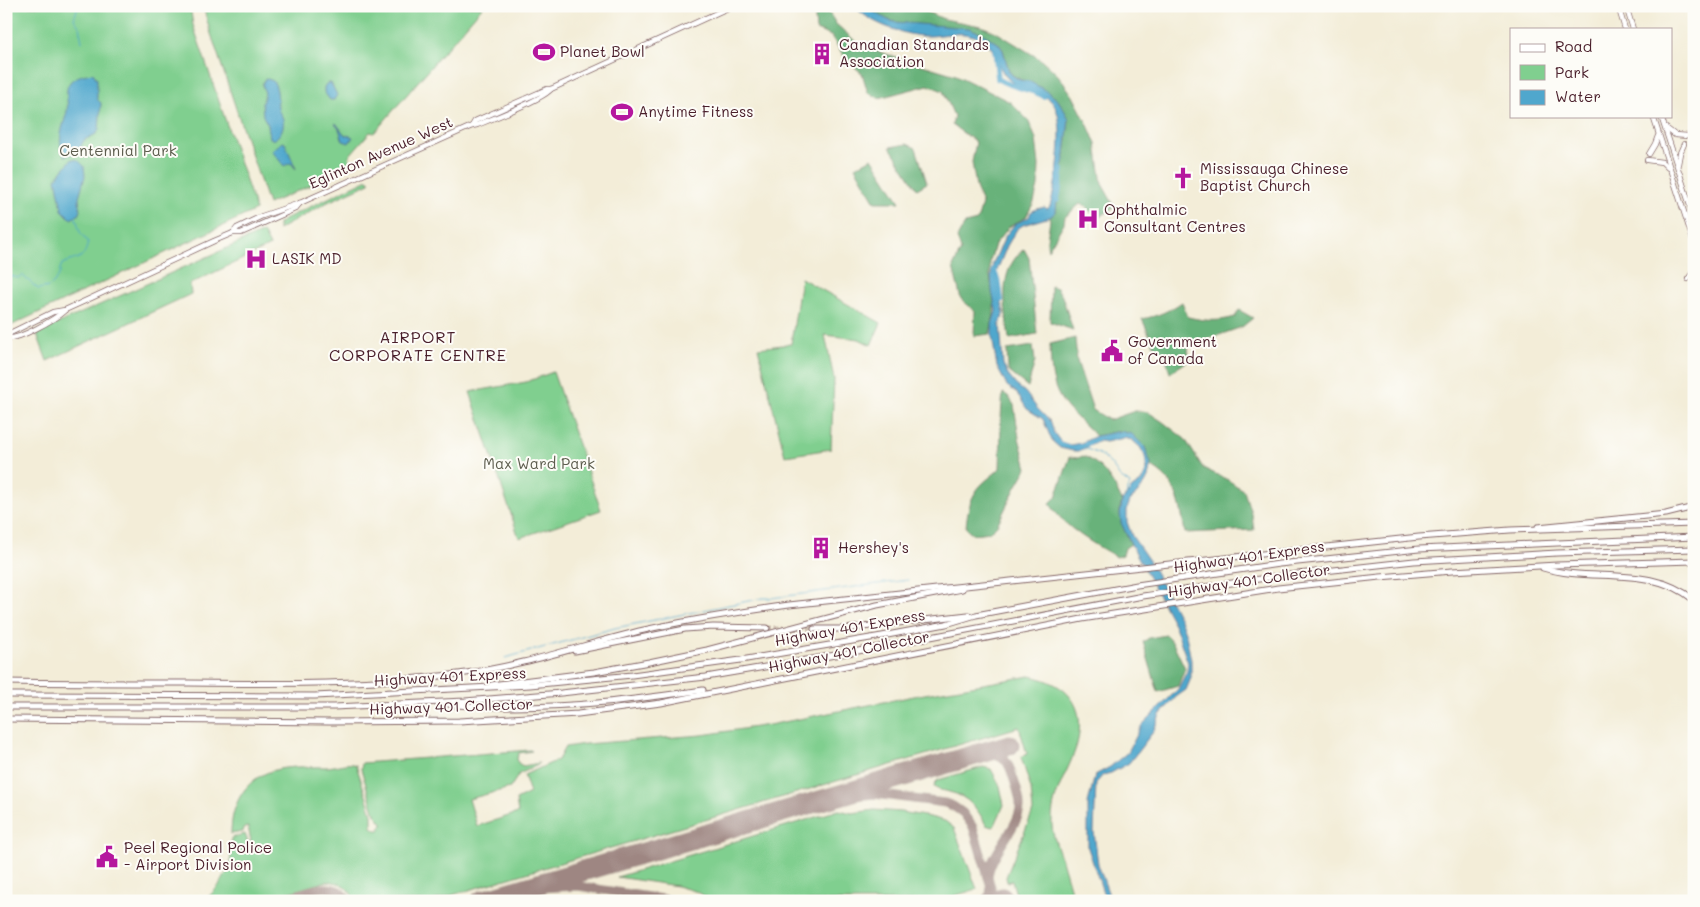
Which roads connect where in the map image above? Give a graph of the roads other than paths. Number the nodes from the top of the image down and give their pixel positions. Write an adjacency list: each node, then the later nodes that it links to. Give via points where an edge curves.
1 (732, 6): 20 (main road, Eglinton Avenue West, via 475,121 472,126 300,203 296,209 241,232 233,232)
2 (1618, 6): 4 (main road)
3 (1626, 6): 5 (main road)
4 (1625, 28)
5 (1633, 28)
6 (1654, 118): 9 (main road)
7 (1662, 118): 8 (main road)
8 (1665, 127): 10 (main road, via 1675,135); 14 (main road)
9 (1658, 135): 12 (main road); 15 (main road)
10 (1688, 136)
11 (1684, 144): 14 (main road)
12 (1649, 154)
13 (1647, 160): 15 (main road, via 1662,162)
14 (1678, 166): 16 (main road)
15 (1670, 169): 17 (main road)
16 (1694, 218)
17 (1694, 243)
18 (1694, 271): 19 (main road)
19 (1688, 279)
20 (6, 336)
21 (1694, 507): 23 (highway, via 1666,514)
22 (1694, 524): 23 (highway, Highway 401 Collector)
23 (1510, 530): 28 (highway, Highway 401 Collector)
24 (1694, 537): 30 (highway, Highway 401 Express, via 1419,549 1279,564 1137,585)
25 (1694, 549): 38 (highway, Highway 401 Express, via 1414,562 1280,576 1143,596 706,677 551,694)
26 (1694, 561): 27 (highway, Highway 401 Collector)
27 (1540, 567): 29 (highway, via 1557,572 1614,575 1663,583); 35 (highway, Highway 401 Collector, via 1380,577 1187,601)
28 (992, 583): 33 (highway, Highway 401 Collector, via 708,617); 36 (highway, via 877,606 649,662)
29 (1694, 600)
30 (976, 615): 32 (highway, via 845,629); 36 (highway, Highway 401 Express, via 946,624 741,660 624,676)
31 (767, 628): 33 (highway, via 685,629)
32 (814, 629)
33 (562, 653): 34 (highway, Highway 401 Collector, via 466,673 367,681 276,684)
34 (8, 682)
35 (745, 685): 38 (highway, via 564,706 465,707); 40 (highway, Highway 401 Collector, via 661,703 578,714 459,721)
36 (483, 688): 37 (highway, Highway 401 Express, via 306,696)
37 (6, 694)
38 (438, 702): 39 (highway, Highway 401 Express, via 324,707)
39 (6, 707)
40 (6, 720)

